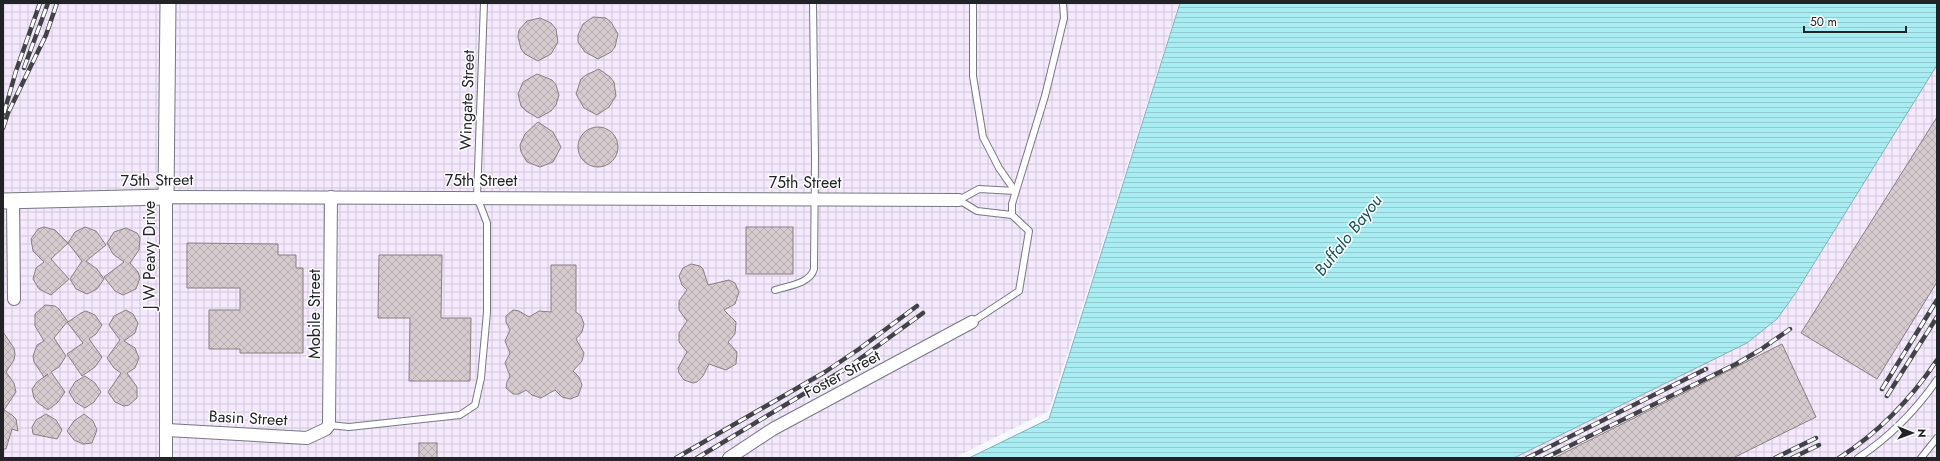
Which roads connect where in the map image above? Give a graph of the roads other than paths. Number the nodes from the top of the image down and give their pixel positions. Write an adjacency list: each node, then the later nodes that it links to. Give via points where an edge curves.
1 (168, 3): 7 (street, J W Peavy Drive)
2 (484, 3): 8 (lane, Wingate Street)
3 (813, 3): 10 (lane)
4 (973, 3): 6 (lane, via 973,76 983,137 999,168)
5 (1063, 3): 6 (lane, via 1064,18 1045,96)
6 (1016, 191): 11 (lane, via 979,189); 13 (lane)
7 (166, 197): 9 (street, 75th Street); 12 (street, 75th Street); 19 (street, J W Peavy Drive)
8 (477, 197): 9 (street, 75th Street); 10 (street, 75th Street); 18 (lane, via 487,223 487,305 481,378 475,405 460,415)
9 (331, 198): 18 (street, Mobile Street)
10 (815, 200): 11 (street, 75th Street); 14 (lane, via 813,274 799,283)
11 (959, 200): 13 (lane, via 977,211)
12 (8, 201): 15 (street)
13 (1012, 215): 16 (lane, via 1029,231 1019,291)
14 (775, 290)
15 (14, 299)
16 (972, 322): 22 (street, Foster Street, via 773,429)
17 (1937, 380): 23 (lane, via 1913,411)
18 (327, 427): 19 (street, Basin Street, via 307,438)
19 (167, 430): 21 (street, J W Peavy Drive)
20 (1937, 438): 24 (lane)
21 (166, 458)
22 (729, 458)
23 (1858, 458)
24 (1921, 458)

